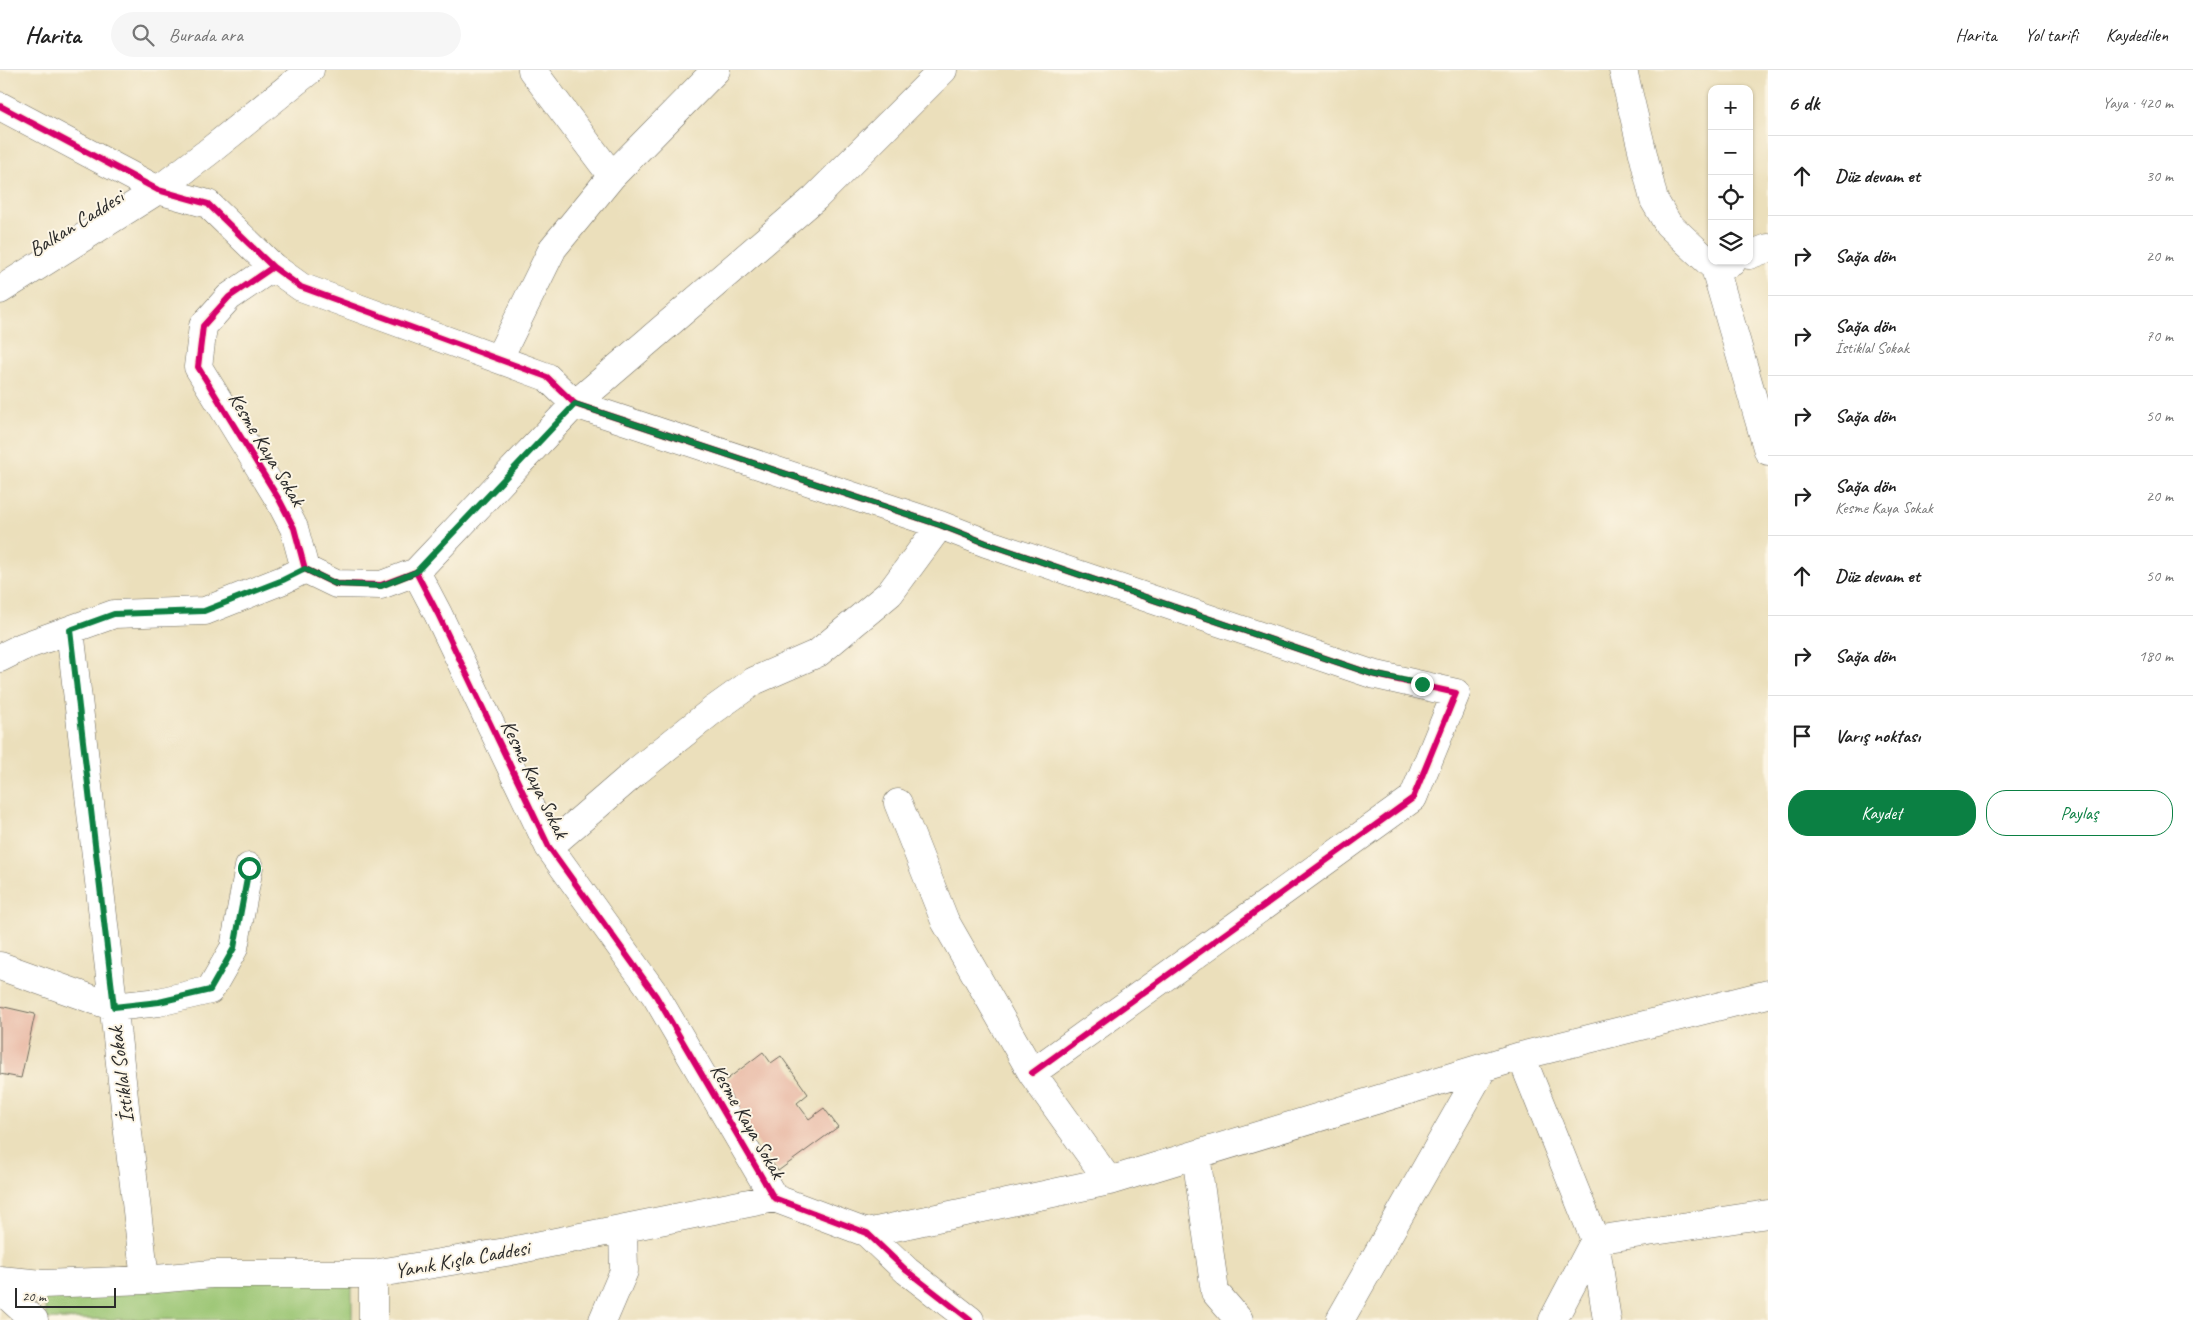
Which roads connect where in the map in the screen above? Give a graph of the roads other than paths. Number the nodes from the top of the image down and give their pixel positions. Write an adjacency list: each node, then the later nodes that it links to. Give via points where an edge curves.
1 (310, 70): 8 (street, Balkan Caddesi)
2 (532, 70): 7 (street)
3 (716, 70): 7 (street)
4 (943, 70): 16 (street, via 815,198)
5 (1623, 70): 10 (street, via 1654,200 1668,224)
6 (0, 106): 8 (street)
7 (612, 176): 15 (street, via 553,248)
8 (158, 190): 13 (street, via 208,204); 14 (street, Balkan Caddesi)
9 (1768, 248): 11 (street)
10 (1708, 253)
11 (1753, 254)
12 (1724, 265): 17 (street)
13 (273, 268): 15 (street, via 301,287); 19 (street, Kesme Kaya Sokak, via 229,297 203,326 198,367 280,501 294,528)
14 (0, 290)
15 (499, 358): 16 (street, via 547,377)
16 (575, 404): 18 (street); 20 (street)
17 (1768, 451)
18 (940, 525): 24 (street, via 890,593 818,653 754,681 712,711); 31 (street, via 1372,674 1456,693 1413,798)
19 (305, 569): 20 (street, via 336,584 381,586); 21 (street, via 204,611 114,614)
20 (416, 572): 24 (street, Kesme Kaya Sokak)
21 (70, 630): 22 (street); 28 (street, İstiklal Sokak)
22 (0, 658)
23 (898, 803): 31 (street, via 945,921)
24 (549, 847): 34 (street, Kesme Kaya Sokak, via 656,996)
25 (249, 868): 28 (street, via 234,948 210,990 159,1002)
26 (0, 966): 28 (street)
27 (1768, 994): 29 (street)
28 (114, 1007): 41 (street, İstiklal Sokak)
29 (1521, 1056): 30 (street); 38 (street)
30 (1483, 1068): 32 (street); 48 (street)
31 (1032, 1072): 33 (street)
32 (1196, 1155): 33 (street); 47 (street, via 1215,1292)
33 (1109, 1182): 37 (street)
34 (774, 1198): 36 (street, Yanık Kışla Caddesi); 37 (street, Kesme Kaya Sokak)
35 (1768, 1214): 38 (street)
36 (623, 1229): 39 (street, Yanık Kışla Caddesi); 46 (street, via 624,1271)
37 (867, 1233): 43 (street, Kesme Kaya Sokak)
38 (1595, 1240): 49 (street); 50 (street)
39 (373, 1274): 41 (street, Yanık Kışla Caddesi, via 212,1274); 45 (street)
40 (0, 1280): 41 (street, Yanık Kışla Caddesi, via 43,1284)
41 (145, 1280)
42 (0, 1289): 44 (street)
43 (956, 1316)
44 (34, 1320)
45 (373, 1320)
46 (603, 1320)
47 (1239, 1320)
48 (1340, 1320)
49 (1553, 1320)
50 (1607, 1320)

